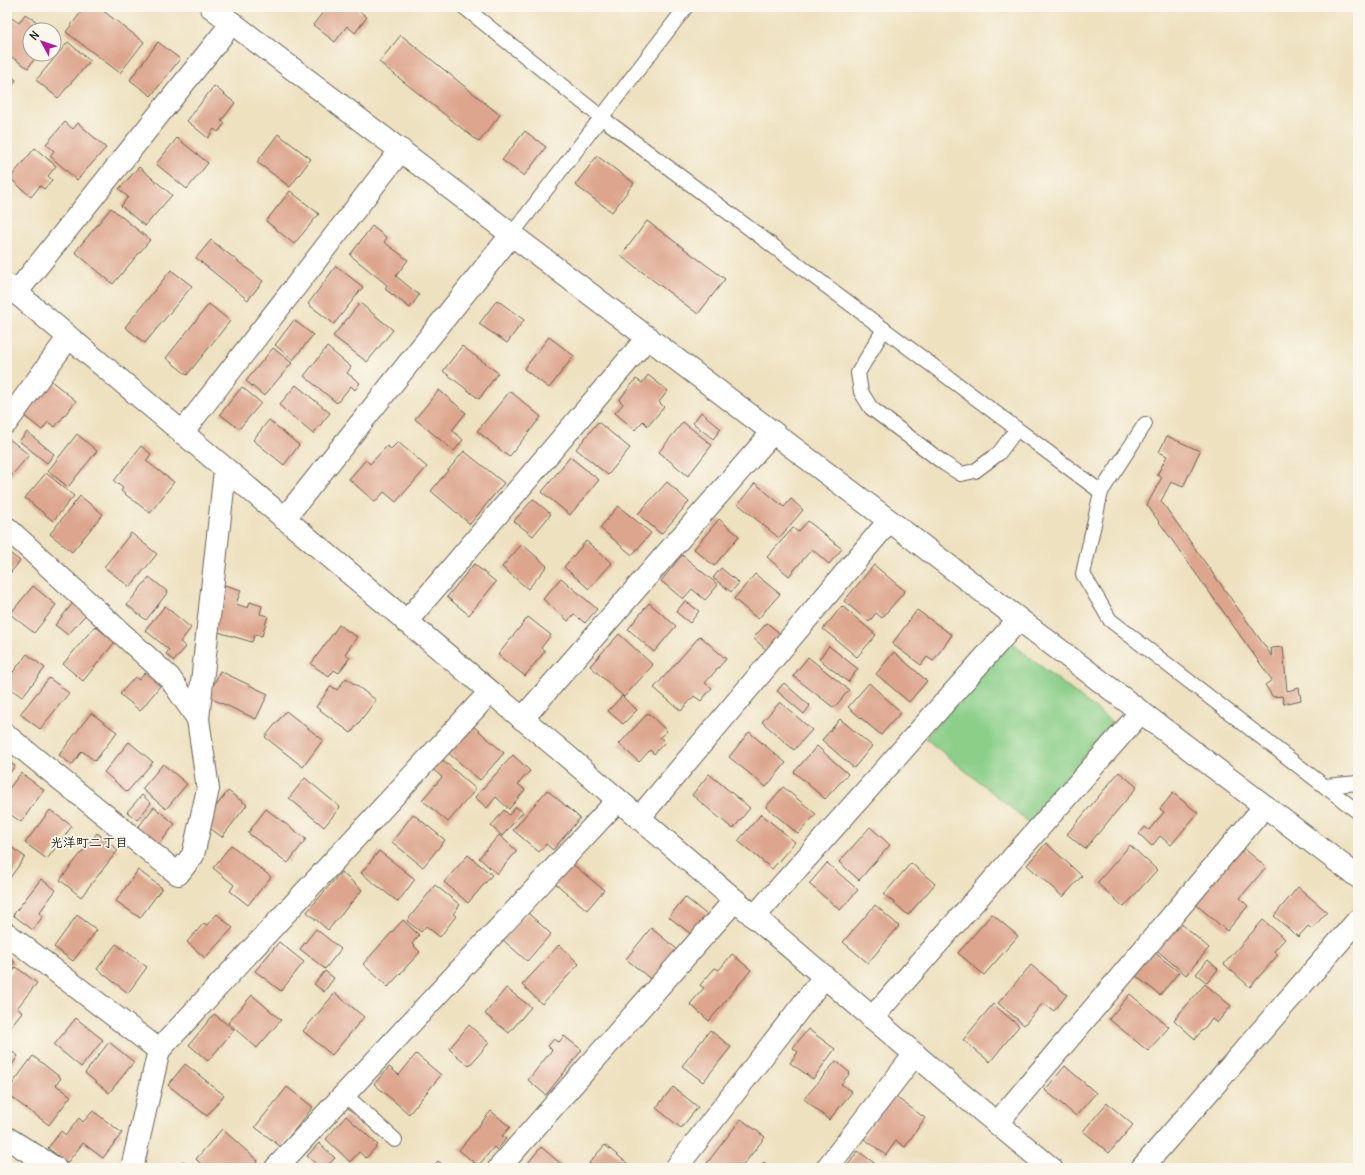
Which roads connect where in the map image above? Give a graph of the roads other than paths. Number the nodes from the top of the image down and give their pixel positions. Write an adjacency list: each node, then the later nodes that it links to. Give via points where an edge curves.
1 (211, 7): 4 (street)
2 (464, 7): 5 (lane)
3 (686, 7): 5 (lane)
4 (232, 23): 6 (street); 8 (street)
5 (601, 117): 7 (lane); 9 (lane)
6 (401, 150): 7 (street); 16 (street)
7 (512, 234): 10 (street); 19 (street)
8 (12, 289): 11 (street)
9 (884, 330): 14 (lane); 14 (lane, via 858,373 861,392 871,408 945,464 962,474 975,471 999,453)
10 (648, 337): 15 (street); 23 (street)
11 (68, 338): 12 (street); 16 (street)
12 (7, 422)
13 (1145, 424): 18 (lane)
14 (1017, 429): 18 (lane)
15 (773, 432): 20 (street); 27 (street)
16 (182, 433): 17 (street)
17 (225, 470): 19 (street); 26 (street)
18 (1101, 492): 30 (lane, via 1083,574 1110,620)
19 (284, 519): 23 (street)
20 (889, 521): 22 (street); 34 (street)
21 (7, 528): 26 (street, via 169,677)
22 (1018, 620): 25 (street); 37 (street)
23 (406, 622): 24 (street)
24 (490, 692): 27 (street); 42 (street)
25 (1141, 712): 32 (street); 41 (street)
26 (198, 719): 28 (street, via 208,789 193,855 178,874)
27 (522, 719): 31 (street)
28 (7, 736)
29 (1358, 783): 30 (lane)
30 (1325, 786): 33 (lane)
31 (618, 800): 34 (street); 44 (street)
32 (1265, 806): 35 (street); 45 (street)
33 (1358, 812)
34 (639, 818): 36 (street)
35 (1358, 877)
36 (734, 900): 37 (street); 51 (street)
37 (754, 917): 40 (street)
38 (1358, 920): 55 (street)
39 (7, 934): 42 (street)
40 (824, 977): 41 (street); 52 (street)
41 (872, 1018): 43 (street)
42 (159, 1050): 49 (street)
43 (915, 1054): 45 (street); 53 (street)
44 (344, 1094): 47 (lane); 50 (street)
45 (997, 1123): 54 (street)
46 (7, 1138): 48 (street)
47 (396, 1140)
48 (55, 1168)
49 (132, 1168)
50 (276, 1168)
51 (499, 1168)
52 (676, 1168)
53 (827, 1168)
54 (1051, 1168)
55 (1142, 1168)

